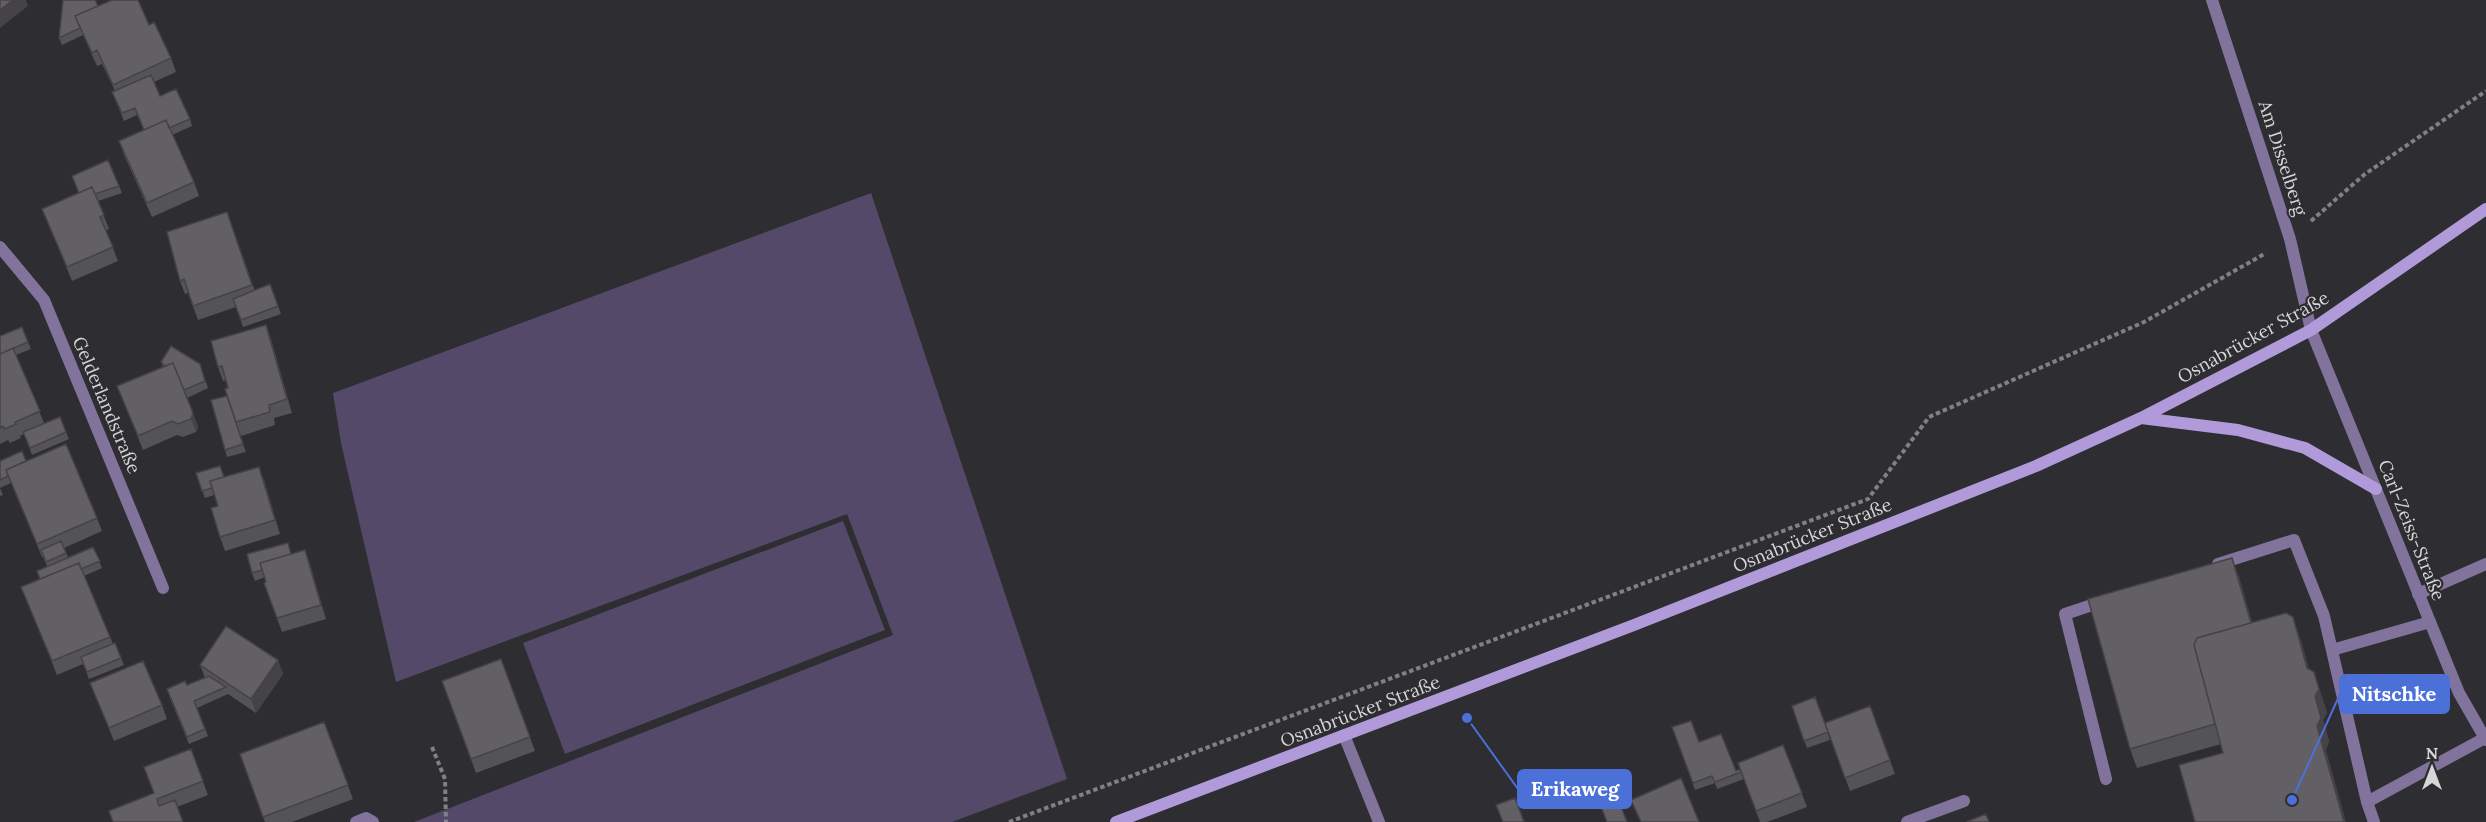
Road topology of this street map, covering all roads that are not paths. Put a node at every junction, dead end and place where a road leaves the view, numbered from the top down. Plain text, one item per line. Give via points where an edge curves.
1 (2212, 0) edge
2 (2486, 209) edge
3 (0, 247) edge
4 (2310, 330) junction
5 (2141, 418) junction
6 (2376, 489) junction
7 (2486, 564) edge
8 (2207, 568) edge
9 (164, 588) dead end
10 (2418, 594) junction
11 (2120, 596) edge
12 (2430, 622) junction
13 (2332, 650) junction
14 (1344, 735) junction
15 (2485, 739) edge
16 (2106, 778) dead end
17 (1964, 801) dead end
18 (2367, 801) junction
19 (356, 822) edge
20 (373, 822) edge
21 (1116, 822) edge
22 (1379, 822) edge
23 (1907, 822) edge
24 (2374, 822) edge

1 - 4 street, Am Disselberg via 2290,240
2 - 4 main road, Osnabrücker Straße
3 - 9 street, Gelderlandstraße via 44,300
4 - 5 main road, Osnabrücker Straße
4 - 6 street, Carl-Zeiss-Straße
5 - 6 main road via 2238,430 2305,448
5 - 14 main road, Osnabrücker Straße via 2013,474
6 - 10 street, Carl-Zeiss-Straße
7 - 10 street
8 - 13 street via 2294,540 2324,616
10 - 12 street, Carl-Zeiss-Straße
11 - 16 street via 2065,614
12 - 13 street
12 - 15 street, Carl-Zeiss-Straße via 2459,693
13 - 18 street
14 - 21 main road, Osnabrücker Straße
14 - 22 street
15 - 18 street
17 - 23 street
18 - 24 street
19 - 20 street via 366,818

